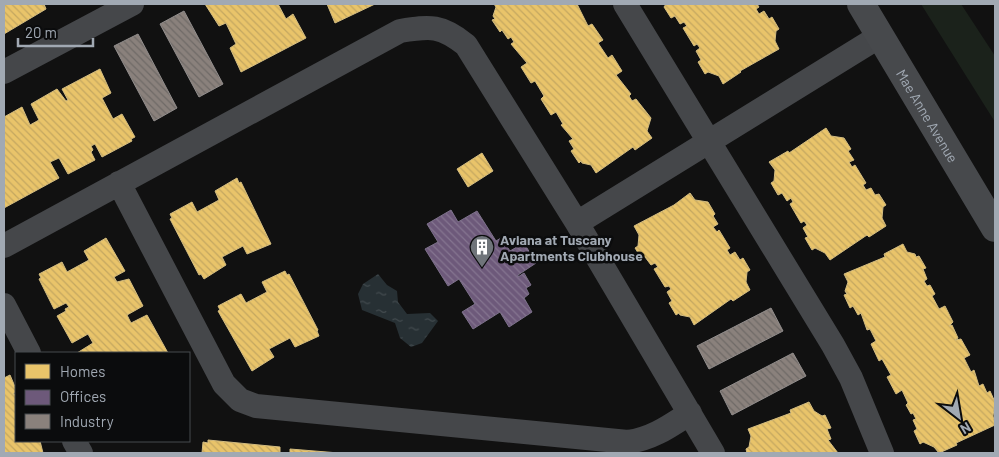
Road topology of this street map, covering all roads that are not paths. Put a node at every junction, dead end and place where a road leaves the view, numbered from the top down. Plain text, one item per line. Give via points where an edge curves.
1 (132, 4) edge
2 (625, 4) edge
3 (861, 4) edge
4 (880, 36) junction
5 (4, 72) edge
6 (708, 142) junction
7 (119, 183) junction
8 (577, 223) junction
9 (995, 228) edge
10 (4, 246) edge
11 (4, 305) edge
12 (28, 352) edge
13 (690, 413) junction
14 (75, 442) edge
15 (81, 453) edge
16 (713, 453) edge
17 (882, 453) edge

1 - 5 lane
2 - 6 lane
3 - 4 main road, Mae Anne Avenue
4 - 6 lane
4 - 9 main road, Mae Anne Avenue
6 - 8 lane
6 - 17 lane via 847,370
7 - 8 lane via 400,30 426,27 449,31 466,45
7 - 10 lane
7 - 13 lane via 224,384 240,400 256,406 628,442 660,432
8 - 13 lane
11 - 12 lane
13 - 16 lane
14 - 15 lane

